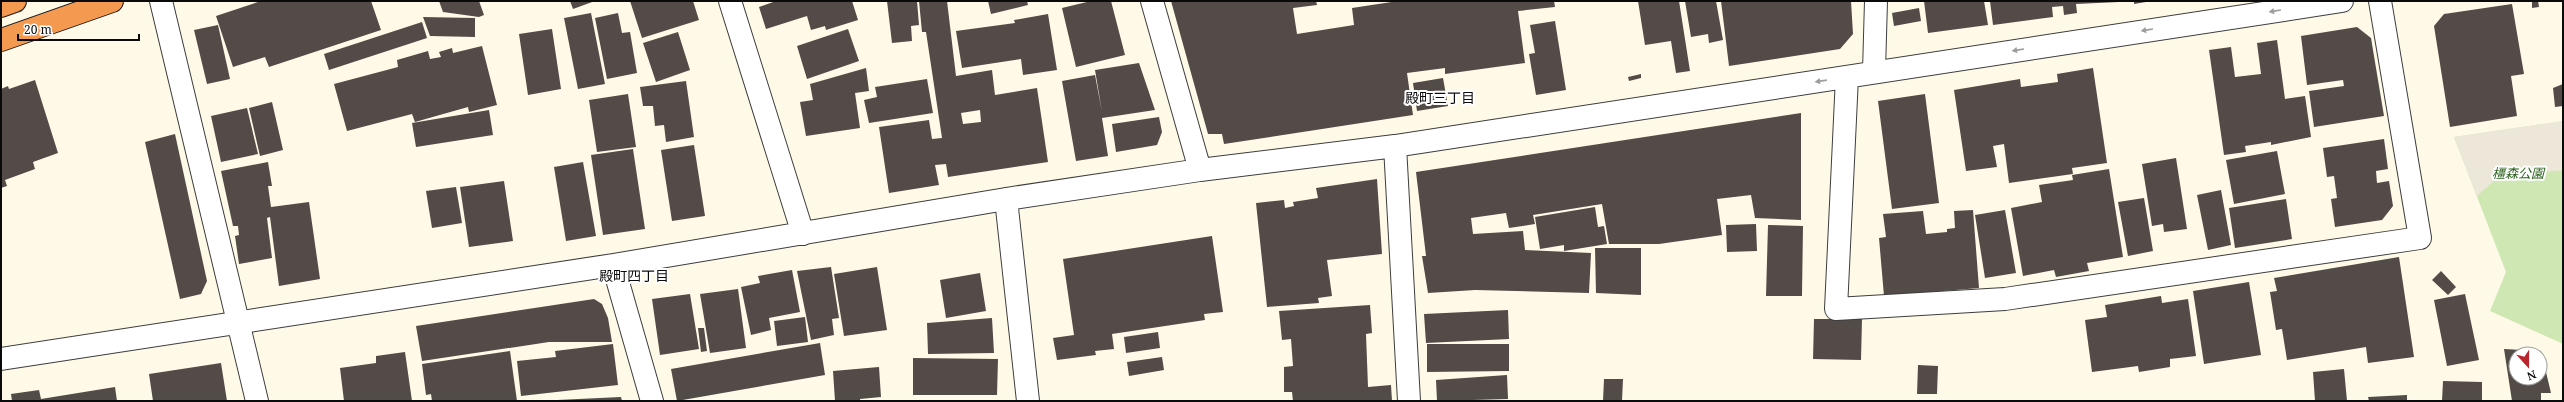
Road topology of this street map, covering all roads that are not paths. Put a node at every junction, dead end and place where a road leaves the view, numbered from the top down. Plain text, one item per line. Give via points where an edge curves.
1 (15, 1) edge
2 (112, 1) edge
3 (160, 1) edge
4 (730, 1) edge
5 (1152, 1) edge
6 (1876, 1) edge
7 (2342, 1) edge
8 (2380, 1) edge
9 (1, 6) edge
10 (1, 40) edge
11 (1874, 71) junction
12 (1846, 77) junction
13 (1395, 146) junction
14 (1200, 170) junction
15 (1006, 199) junction
16 (803, 234) junction
17 (613, 265) junction
18 (239, 323) junction
19 (1, 359) edge
20 (257, 401) edge
21 (652, 401) edge
22 (1028, 401) edge
23 (1409, 401) edge

1 - 9 highway
2 - 10 highway
3 - 18 street
4 - 16 street
5 - 14 street
6 - 11 street
7 -> 11 street
8 - 12 street via 2420,238 2013,297 1836,309
11 - 12 street
12 -> 13 street
13 - 14 street
13 - 23 street
14 - 15 street
15 - 16 street
15 - 22 street
16 - 17 street
17 - 18 street
17 - 21 street
18 - 19 street
18 - 20 street

